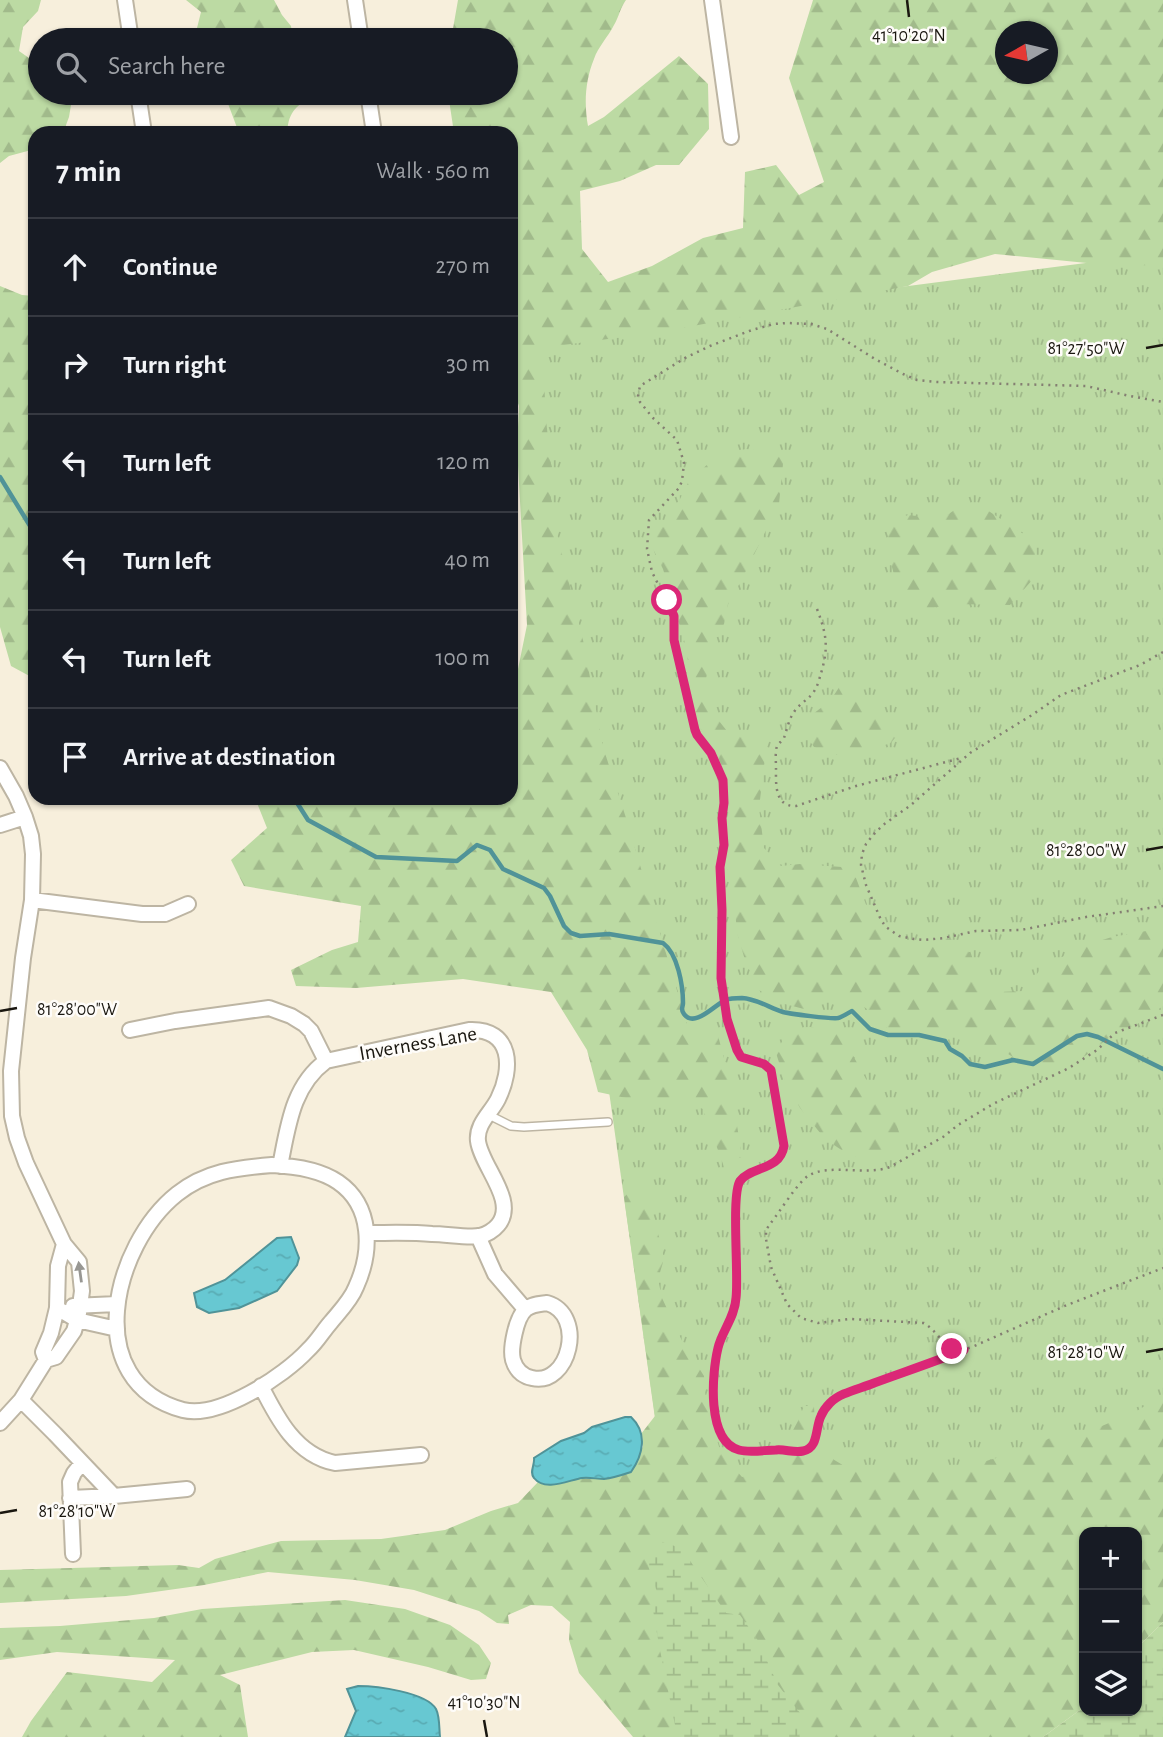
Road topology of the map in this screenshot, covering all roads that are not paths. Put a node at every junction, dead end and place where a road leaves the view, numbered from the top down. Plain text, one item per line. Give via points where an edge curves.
1 (125, 0) edge
2 (355, 0) edge
3 (712, 0) edge
4 (129, 28) edge
5 (359, 28) edge
6 (140, 105) edge
7 (370, 105) edge
8 (143, 126) edge
9 (373, 126) edge
10 (731, 137) dead end
11 (0, 768) edge
12 (25, 817) junction
13 (0, 825) edge
14 (32, 900) junction
15 (188, 904) dead end
16 (130, 1030) dead end
17 (326, 1061) junction
18 (489, 1115) junction
19 (608, 1122) dead end
20 (280, 1166) junction
21 (368, 1233) junction
22 (478, 1236) junction
23 (64, 1244) junction
24 (117, 1304) junction
25 (57, 1308) junction
26 (525, 1309) junction
27 (79, 1313) junction
28 (117, 1329) junction
29 (46, 1360) junction
30 (261, 1386) junction
31 (20, 1400) junction
32 (0, 1423) edge
33 (421, 1454) dead end
34 (82, 1463) junction
35 (187, 1489) dead end
36 (114, 1496) junction
37 (70, 1499) junction
38 (73, 1554) dead end

1 - 4 street
2 - 5 street
3 - 10 street
6 - 8 street
7 - 9 street
11 - 12 street
12 - 13 street
12 - 14 street via 33,854
14 - 15 street via 142,914 165,914
14 - 23 street via 11,1071 11,1107 26,1163
16 - 17 street via 269,1009 304,1024
17 - 18 street, Inverness Lane via 482,1029 500,1039 507,1060 503,1087
17 - 20 street via 315,1069 297,1097
18 - 19 lane via 524,1127
18 - 22 street, Inverness Lane via 480,1125 478,1139 504,1208 498,1225
20 - 21 street via 314,1172 339,1183 360,1208
20 - 24 street via 220,1171 178,1193 136,1243
21 - 22 street
21 - 30 street via 363,1265 348,1303 309,1350
22 - 26 street via 495,1274
23 - 25 street via 58,1266
27 -> 23 street via 79,1262
24 - 27 street
24 - 28 street
25 - 27 street
25 - 29 street via 43,1352
26 - 26 street via 511,1353 515,1367 536,1379 553,1375 563,1362 571,1335 569,1325 554,1305
27 - 28 street
27 - 29 street via 74,1331 56,1357
28 - 30 street via 131,1374 172,1407 203,1411 233,1402
29 - 31 street
30 - 33 street via 288,1433 323,1461
31 - 32 street
31 - 34 street
34 - 36 street
34 - 37 street via 70,1482
35 - 36 street
36 - 37 street
37 - 38 street

